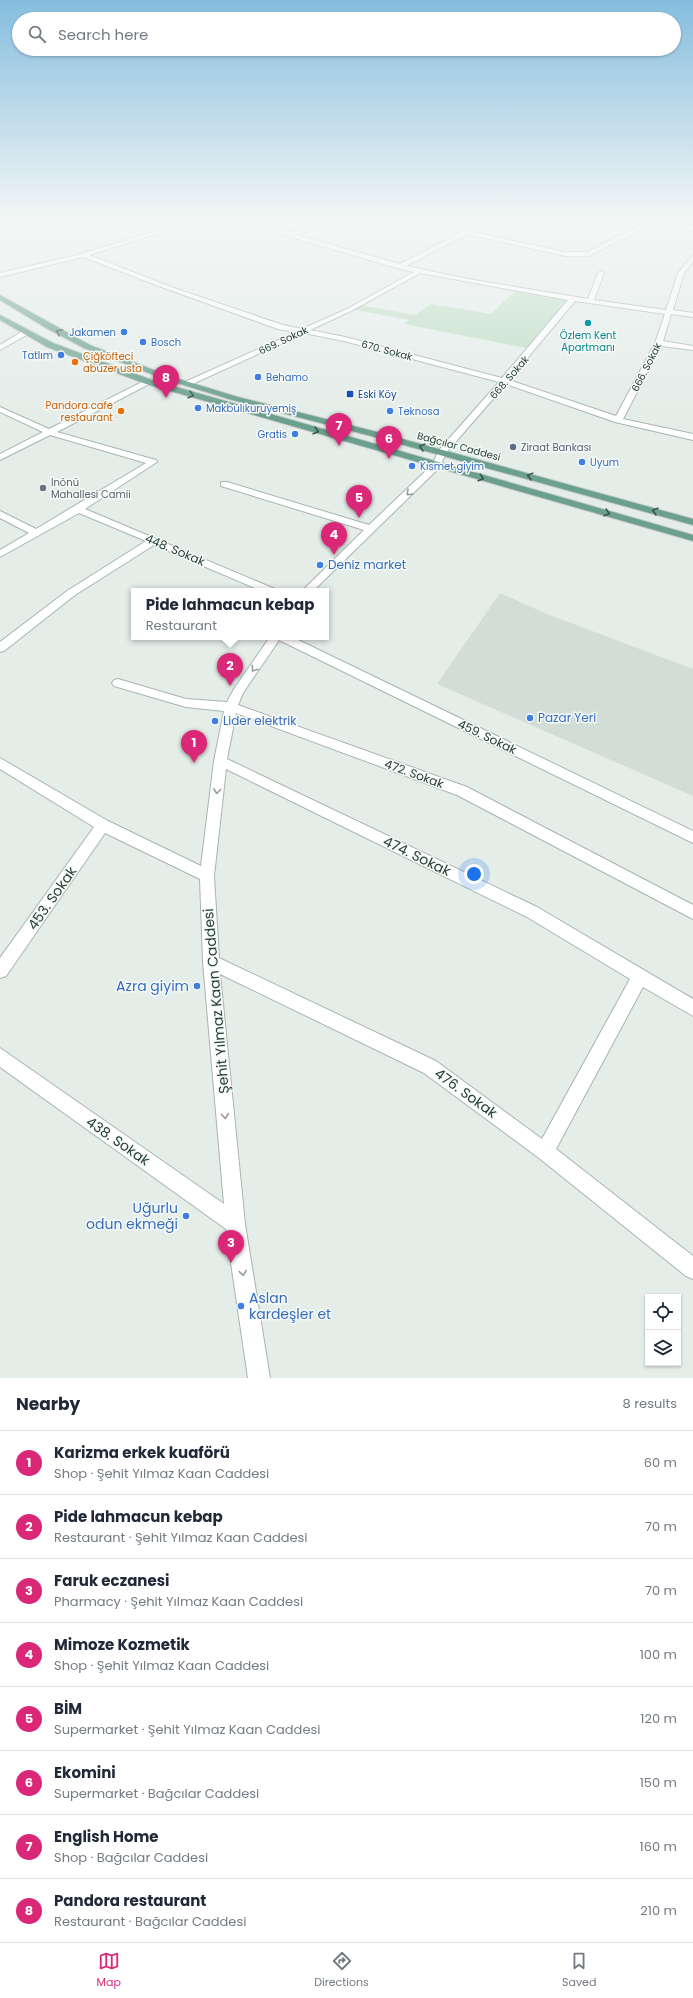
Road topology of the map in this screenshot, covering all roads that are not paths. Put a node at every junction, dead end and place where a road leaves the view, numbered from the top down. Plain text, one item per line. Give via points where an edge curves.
1 (159, 284) edge
2 (396, 284) edge
3 (480, 284) edge
4 (597, 284) edge
5 (677, 284) edge
6 (0, 297) edge
7 (573, 299) junction
8 (590, 302) junction
9 (668, 312) junction
10 (693, 315) edge
11 (0, 317) edge
12 (303, 331) junction
13 (26, 333) junction
14 (659, 343) junction
15 (0, 348) edge
16 (693, 348) edge
17 (505, 381) junction
18 (149, 382) junction
19 (188, 384) junction
20 (0, 408) edge
21 (618, 420) junction
22 (49, 432) junction
23 (693, 437) edge
24 (442, 452) junction
25 (0, 457) edge
26 (436, 466) junction
27 (224, 484) dead end
28 (78, 510) junction
29 (0, 514) edge
30 (693, 522) edge
31 (371, 529) junction
32 (38, 533) junction
33 (693, 538) edge
34 (153, 541) junction
35 (0, 554) edge
36 (264, 588) edge
37 (310, 588) edge
38 (274, 640) edge
39 (288, 640) edge
40 (0, 648) edge
41 (118, 683) dead end
42 (231, 707) junction
43 (220, 761) junction
44 (0, 763) edge
45 (103, 825) junction
46 (693, 837) edge
47 (207, 876) junction
48 (693, 912) edge
49 (211, 962) junction
50 (0, 971) edge
51 (640, 977) junction
52 (693, 1008) edge
53 (0, 1057) edge
54 (546, 1152) junction
55 (235, 1224) junction
56 (693, 1269) edge
57 (259, 1378) edge

1 - 12 street, 670. Sokak via 281,327
2 - 12 street, 669. Sokak
3 - 7 street
4 - 8 street
5 - 9 street, 666. Sokak
19 -> 6 main road, Bağcılar Caddesi via 99,352 53,329
7 - 8 street
7 - 17 street, 668. Sokak
8 - 9 street
9 - 10 street
9 - 14 street, 666. Sokak
11 - 13 main road
12 - 17 street, 670. Sokak via 346,338
12 - 19 street, 669. Sokak
13 - 15 street
13 - 18 main road via 50,345
14 - 16 street
14 - 21 street, 666. Sokak
17 - 21 street, 670. Sokak
17 - 24 street, 668. Sokak
18 - 22 street
18 -> 26 main road
24 -> 19 main road, Bağcılar Caddesi
20 - 22 street
21 - 23 street, 670. Sokak
22 - 25 street
22 - 28 street via 153,462
24 - 26 street
30 -> 24 main road, Bağcılar Caddesi
26 -> 31 street
26 -> 33 main road
27 - 31 street
28 - 32 street
28 - 34 street, 448. Sokak via 98,516
29 - 32 street
31 - 37 street
32 - 35 street
34 - 36 street, 448. Sokak
34 - 40 street via 72,593
38 -> 42 street, Şehit Yılmaz Kaan Caddesi via 238,692
39 - 46 street, 459. Sokak
41 - 42 street, 472. Sokak via 186,703
42 - 43 street, Şehit Yılmaz Kaan Caddesi
42 - 48 street, 472. Sokak via 462,791
43 -> 47 street, Şehit Yılmaz Kaan Caddesi
43 - 51 street, 474. Sokak via 532,912
44 - 45 street
45 - 47 street
45 - 50 street, 453. Sokak
47 - 49 street, Şehit Yılmaz Kaan Caddesi
49 - 54 street, 476. Sokak via 430,1067
49 -> 55 street, Şehit Yılmaz Kaan Caddesi
51 - 52 street, 474. Sokak
51 - 54 street
53 - 55 street, 438. Sokak
54 - 56 street, 476. Sokak
55 -> 57 street, Şehit Yılmaz Kaan Caddesi

